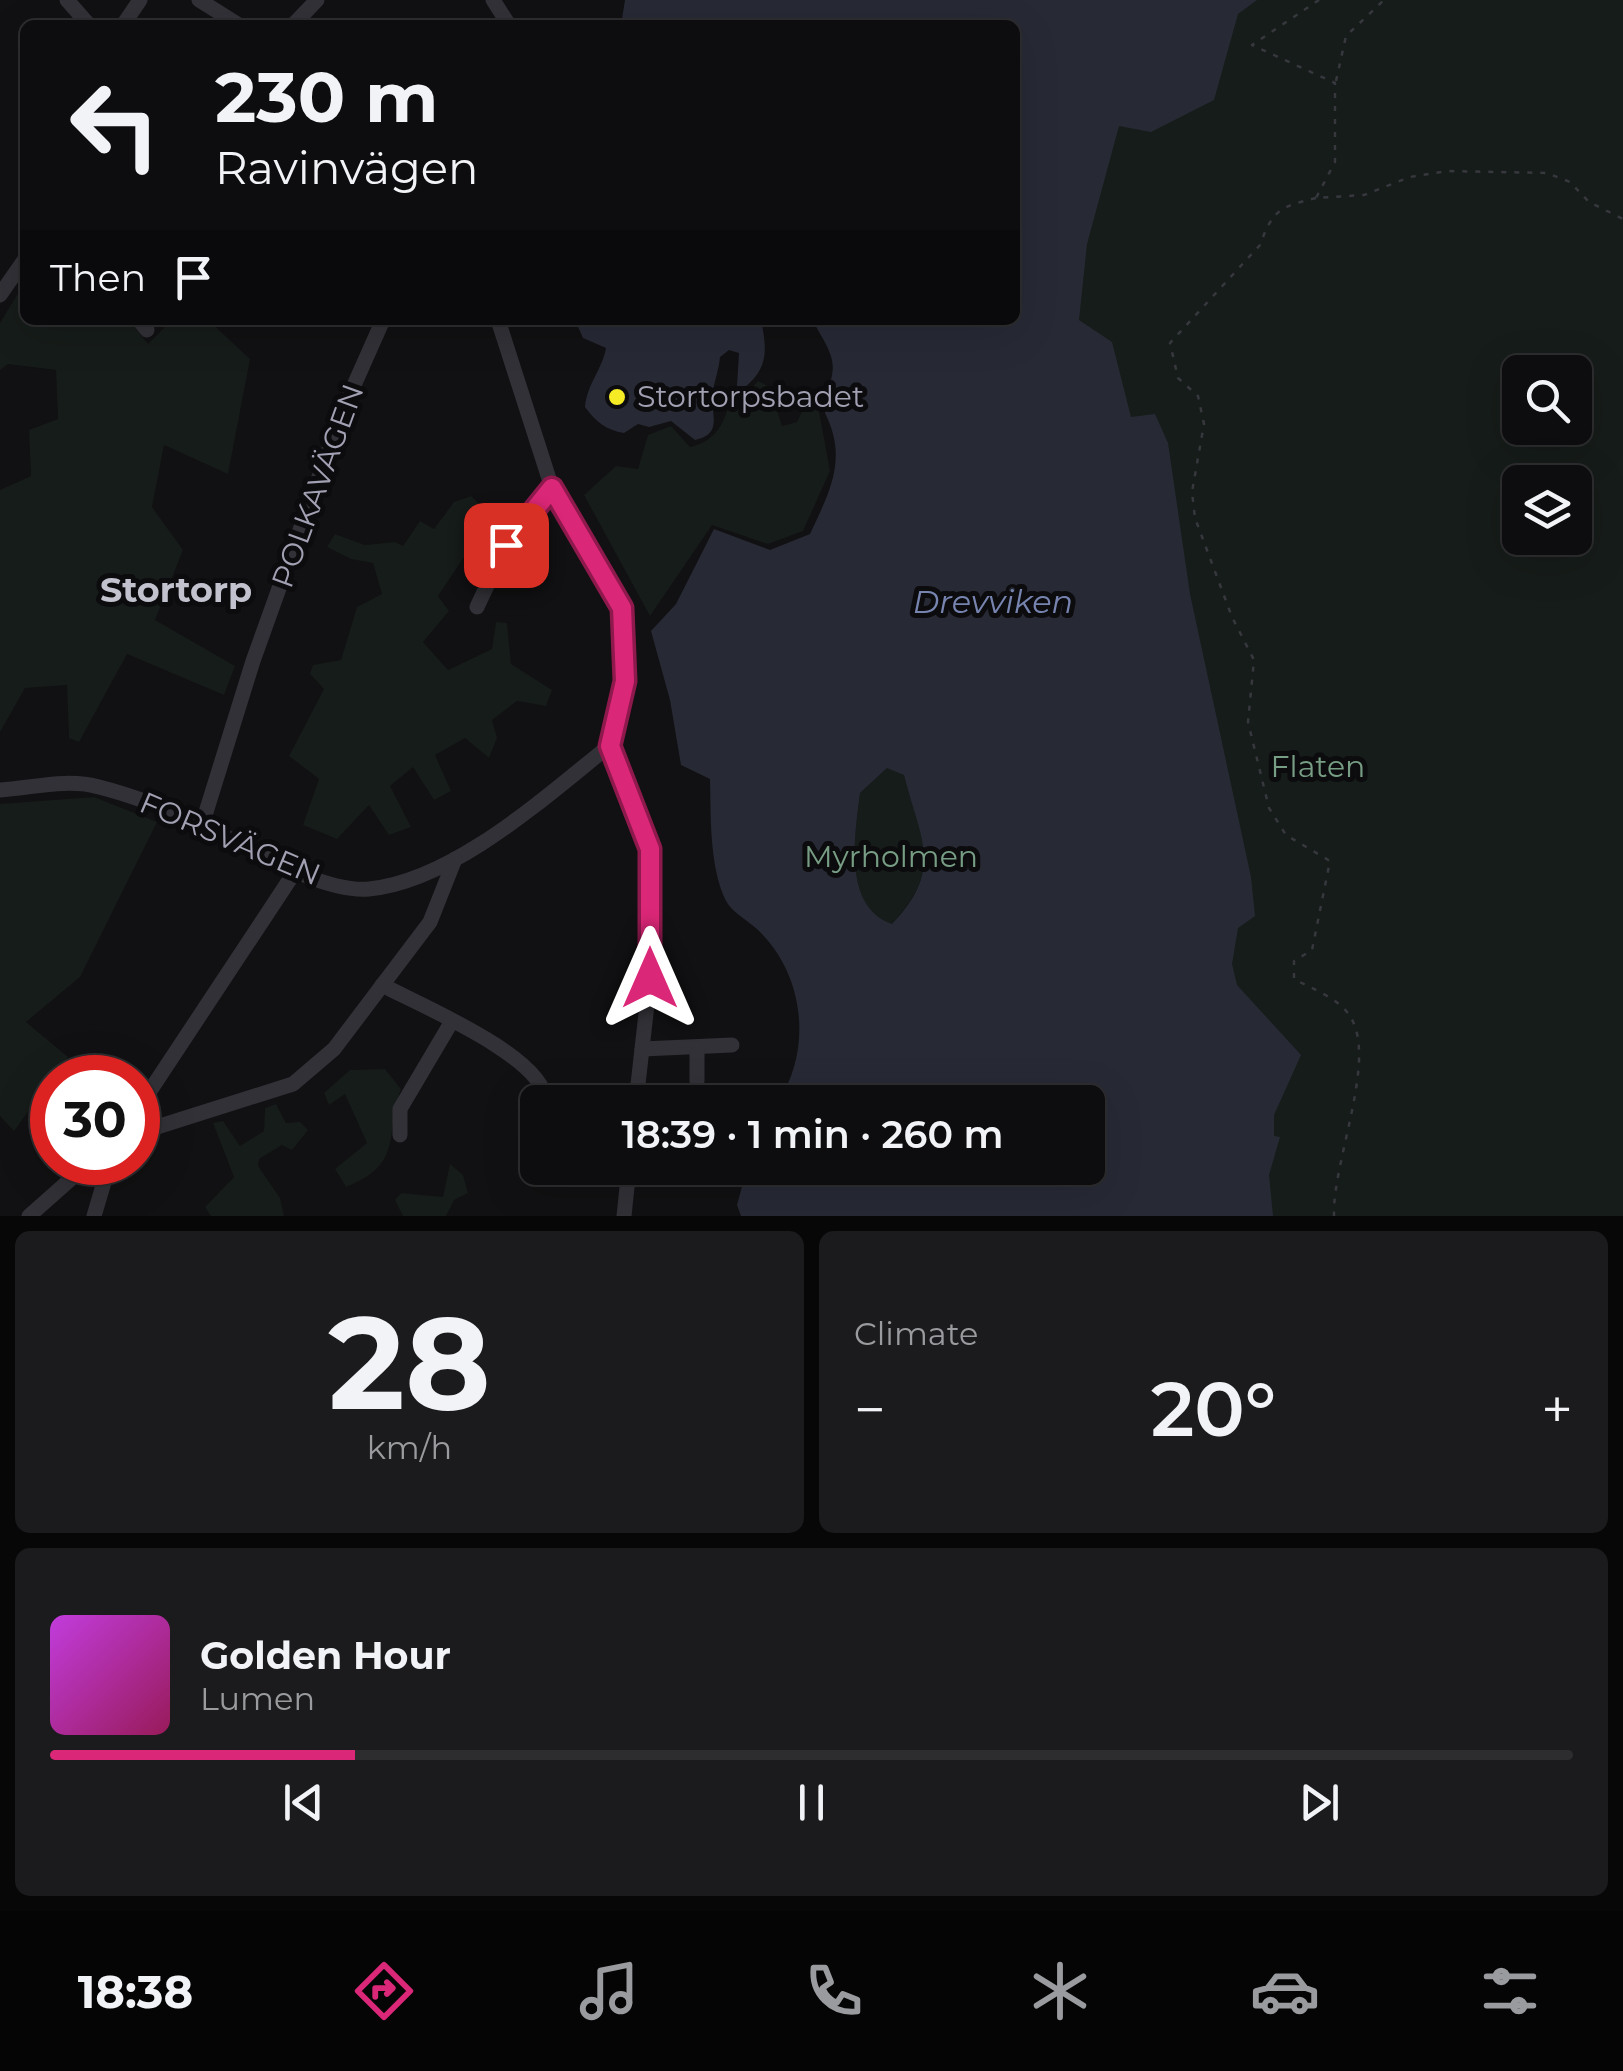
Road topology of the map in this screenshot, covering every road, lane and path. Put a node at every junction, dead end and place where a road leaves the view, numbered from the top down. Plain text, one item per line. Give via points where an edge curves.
1 (67, 0) edge
2 (199, 0) edge
3 (317, 0) edge
4 (1319, 0) edge
5 (1384, 0) edge
6 (85, 20) edge
7 (232, 20) edge
8 (298, 20) edge
9 (1335, 83) junction
10 (1316, 198) junction
11 (1623, 218) edge
12 (20, 266) edge
13 (0, 295) edge
14 (381, 325) edge
15 (500, 325) edge
16 (552, 488) junction
17 (477, 607) dead end
18 (610, 746) junction
19 (0, 790) edge
20 (202, 824) junction
21 (455, 858) junction
22 (296, 870) junction
23 (382, 985) junction
24 (452, 1021) junction
25 (732, 1045) dead end
26 (642, 1049) junction
27 (697, 1050) junction
28 (160, 1075) edge
29 (697, 1082) dead end
30 (542, 1085) edge
31 (638, 1085) edge
32 (160, 1127) edge
33 (400, 1135) dead end
34 (64, 1185) edge
35 (103, 1185) edge
36 (627, 1185) edge
37 (29, 1216) edge
38 (94, 1216) edge
39 (624, 1216) edge
40 (1334, 1216) edge

1 - 6 street
2 - 7 street
3 - 8 street
4 - 9 path via 1252,46
5 - 9 path via 1346,36
9 - 10 path via 1335,162
10 - 11 path via 1364,195 1447,171 1548,173
10 - 40 path via 1282,206 1260,245 1170,343 1178,378 1198,396 1204,424 1192,492 1195,518 1254,660 1248,722 1268,808 1286,835 1330,861 1312,950 1294,961 1294,979 1352,1018 1360,1057
12 - 13 street
14 - 20 street, POLKAVÄGEN via 343,410
15 - 16 street
16 - 17 street via 506,545
16 - 18 street via 622,608 625,681
18 - 21 street, FORSVÄGEN
18 - 26 street via 650,849 650,978
19 - 20 street, FORSVÄGEN via 94,785
20 - 22 street, FORSVÄGEN
21 - 22 street, FORSVÄGEN via 371,889
21 - 23 street via 430,922
22 - 28 street
23 - 24 street
23 - 32 street via 334,1049 293,1084
24 - 30 street via 534,1072
24 - 33 street via 400,1108
25 - 27 street
26 - 27 street
26 - 31 street
27 - 29 street
34 - 37 street
35 - 38 street
36 - 39 street

